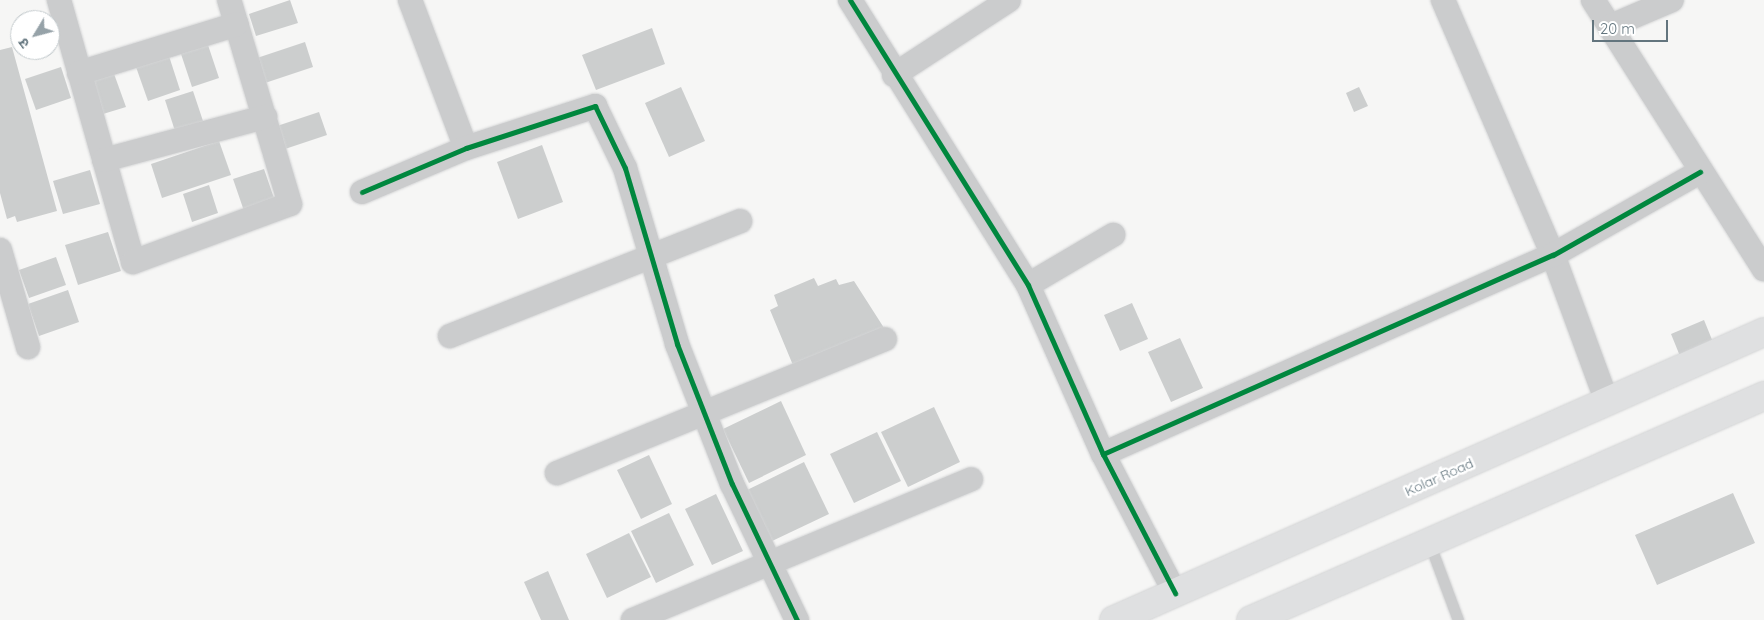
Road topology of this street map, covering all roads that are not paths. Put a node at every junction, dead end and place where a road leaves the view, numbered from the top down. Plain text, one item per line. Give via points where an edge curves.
1 (59, 0) edge
2 (229, 0) edge
3 (410, 0) edge
4 (850, 0) edge
5 (1009, 0) edge
6 (1443, 0) edge
7 (1593, 0) edge
8 (1672, 0) edge
9 (237, 24) junction
10 (1611, 26) junction
11 (79, 73) junction
12 (894, 75) junction
13 (265, 117) junction
14 (466, 148) junction
15 (104, 160) junction
16 (1700, 172) junction
17 (362, 192) dead end
18 (740, 221) dead end
19 (1113, 235) dead end
20 (0, 250) edge
21 (1553, 255) junction
22 (652, 258) junction
23 (1764, 269) edge
24 (1028, 285) junction
25 (1764, 332) edge
26 (450, 336) dead end
27 (885, 338) dead end
28 (28, 347) dead end
29 (1764, 396) edge
30 (1608, 402) junction
31 (704, 413) junction
32 (1103, 454) junction
33 (557, 473) dead end
34 (971, 479) dead end
35 (1429, 542) junction
36 (770, 562) junction
37 (1175, 593) junction
38 (633, 620) edge
39 (797, 620) edge
40 (1114, 620) edge
41 (1251, 620) edge
42 (1458, 620) edge

1 - 11 street
2 - 9 street
3 - 14 street
4 - 12 street
5 - 12 street
6 - 21 street
7 - 10 street
8 - 10 street
9 - 11 street
9 - 13 street
10 - 16 street
11 - 15 street
12 - 24 street
13 - 15 street
13 - 15 street via 290,204 133,262
14 - 17 street
14 - 22 street via 595,106 625,168
16 - 21 street
16 - 23 street
18 - 22 street
19 - 24 street
20 - 28 street
21 - 30 street
21 - 32 street
22 - 26 street
22 - 31 street
24 - 32 street
25 - 30 main road, Kolar Road
27 - 31 street
29 - 35 main road
30 - 37 main road, Kolar Road
31 - 33 street
31 - 36 street via 732,484
32 - 37 street
34 - 36 street
35 - 41 main road
35 - 42 lane
36 - 38 street
36 - 39 street
37 - 40 main road, Kolar Road

